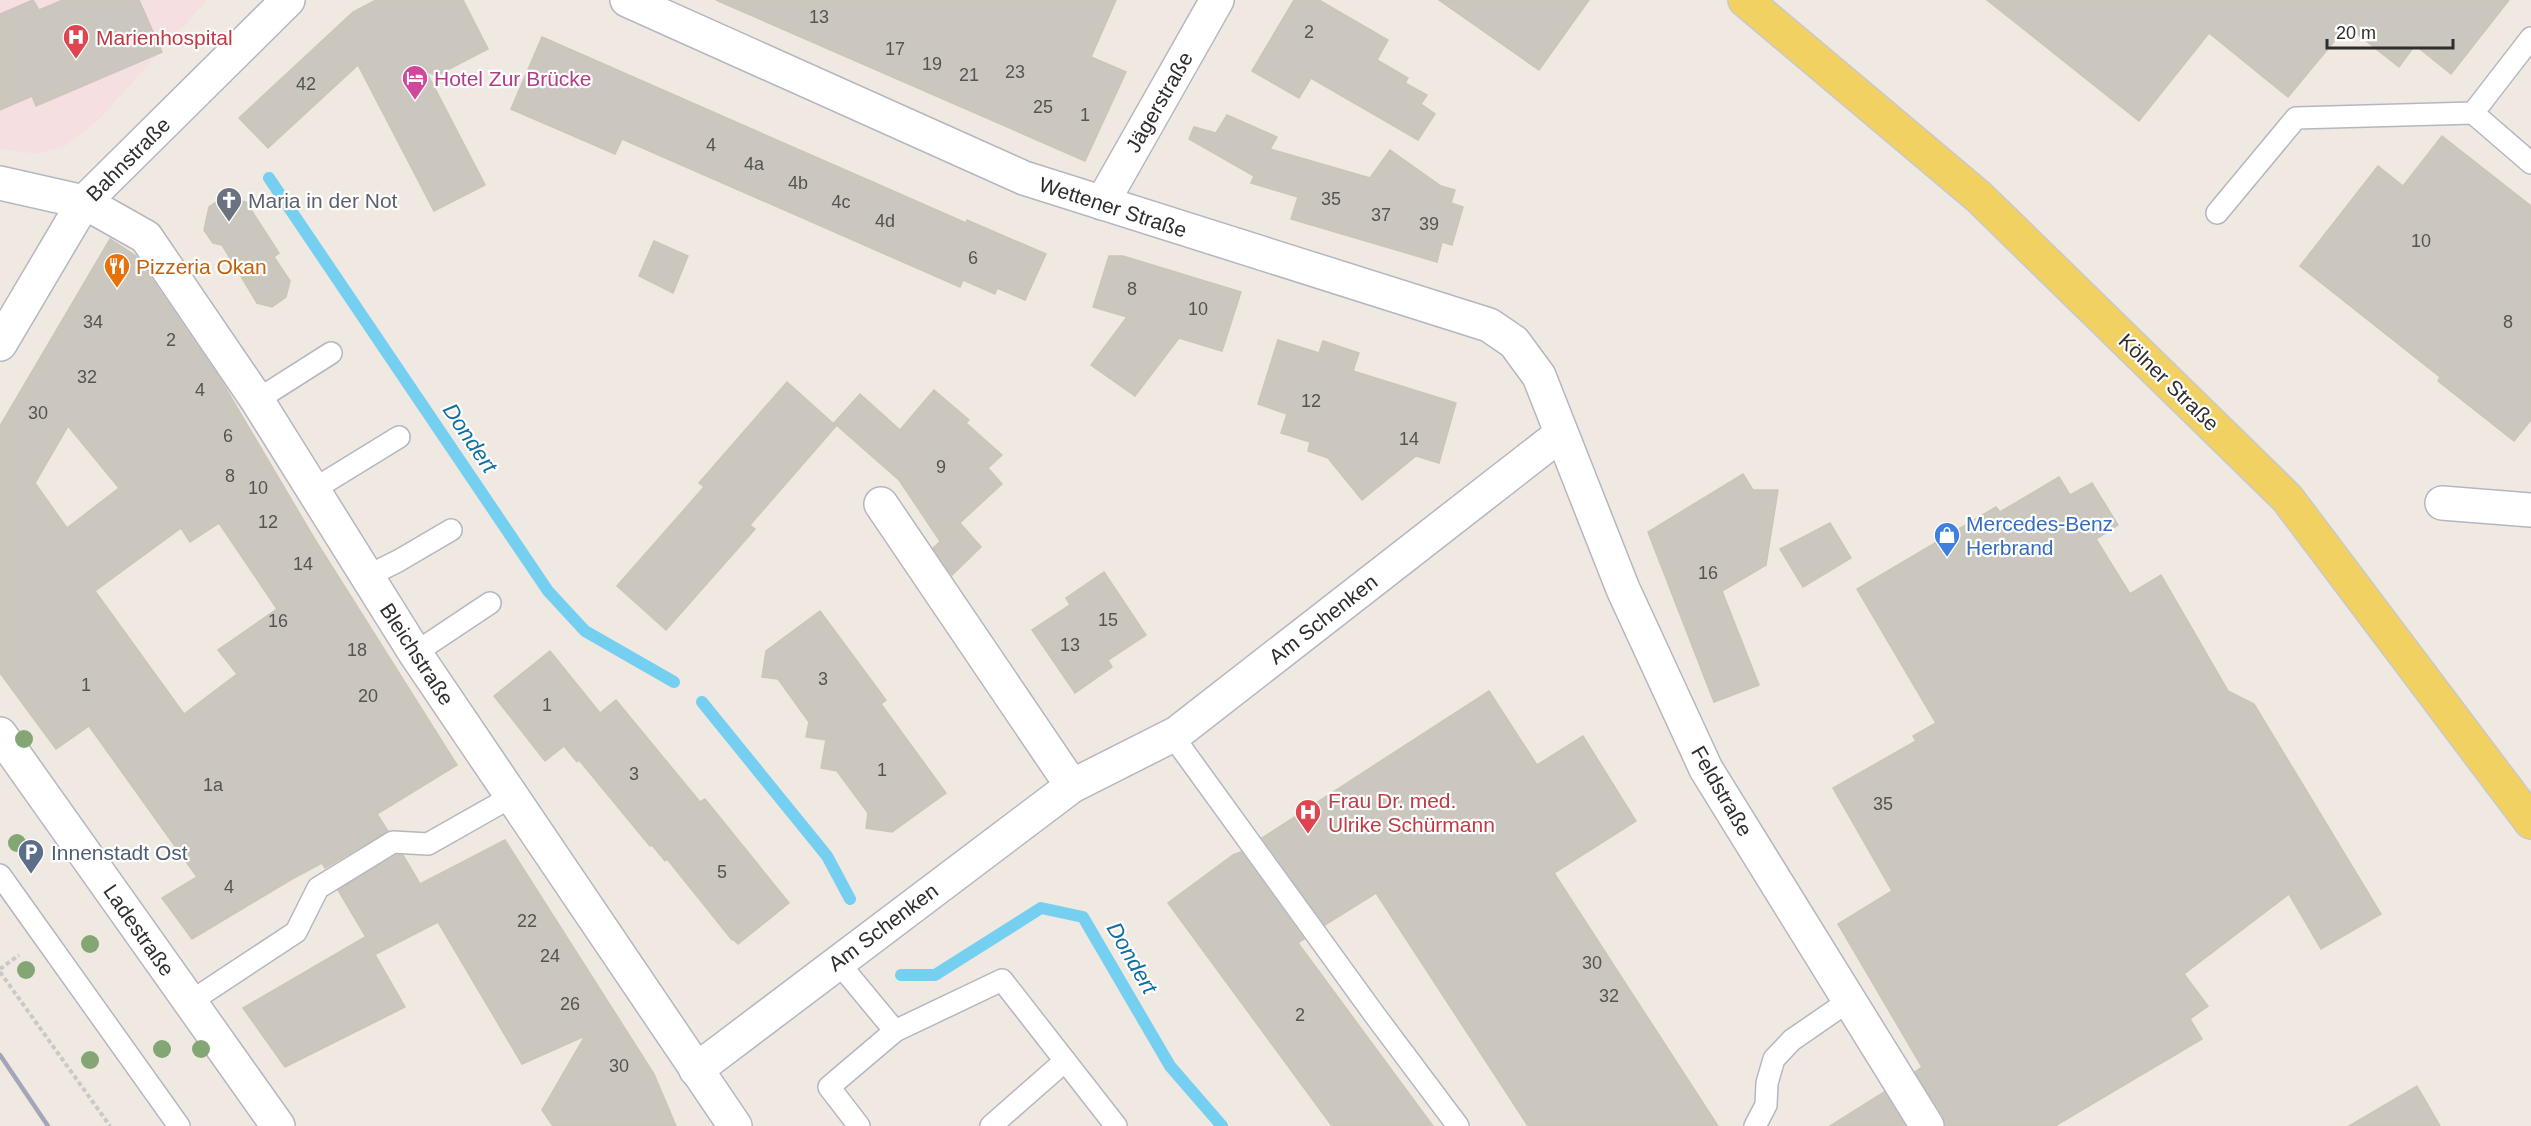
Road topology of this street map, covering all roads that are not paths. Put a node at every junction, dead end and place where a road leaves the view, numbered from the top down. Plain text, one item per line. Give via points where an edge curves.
1 (288, 0) edge
2 (627, 0) edge
3 (1217, 0) edge
4 (1745, 0) edge
5 (2531, 38) edge
6 (2473, 113) junction
7 (2531, 163) edge
8 (0, 183) edge
9 (84, 202) junction
10 (1101, 203) junction
11 (2217, 213) dead end
12 (0, 344) edge
13 (331, 353) dead end
14 (257, 400) junction
15 (1561, 434) junction
16 (399, 437) dead end
17 (311, 490) junction
18 (2442, 503) dead end
19 (880, 504) dead end
20 (2531, 510) edge
21 (451, 530) dead end
22 (368, 576) junction
23 (490, 603) dead end
24 (415, 654) junction
25 (0, 734) edge
26 (1172, 735) junction
27 (1072, 786) junction
28 (512, 797) junction
29 (2531, 822) edge
30 (0, 875) edge
31 (837, 961) junction
32 (1850, 1000) junction
33 (190, 1002) junction
34 (894, 1031) junction
35 (1065, 1061) junction
36 (696, 1070) junction
37 (180, 1126) edge
38 (278, 1126) edge
39 (735, 1126) edge
40 (860, 1126) edge
41 (991, 1126) edge
42 (1116, 1126) edge
43 (1458, 1126) edge
44 (1755, 1126) edge
45 (1927, 1126) edge

1 - 9 street, Bahnstraße
2 - 10 street, Wettener Straße via 1024,178
3 - 10 street, Jägerstraße
4 - 29 main road, Kölner Straße via 1979,197 2287,498
5 - 6 lane
6 - 7 lane
6 - 11 lane via 2296,118
8 - 9 street, Bleichstraße
9 - 12 street, Bahnstraße
9 - 14 street, Bleichstraße via 146,237
10 - 15 street, Wettener Straße via 1489,325 1514,342 1539,376
13 - 14 lane
14 - 17 street, Bleichstraße
15 - 26 street, Am Schenken
15 - 32 street, Feldstraße via 1623,589 1706,769
16 - 17 lane
17 - 22 street, Bleichstraße
18 - 20 street
19 - 27 street
21 - 22 lane
22 - 24 street, Bleichstraße
23 - 24 lane
24 - 28 street, Bleichstraße
25 - 33 street, Ladestraße
26 - 27 street, Am Schenken
26 - 43 lane
27 - 31 street, Am Schenken
28 - 33 lane via 428,844 393,842 318,888 296,932
28 - 36 street, Bleichstraße
30 - 37 lane
31 - 34 lane
31 - 36 street, Am Schenken
32 - 44 lane via 1792,1040 1774,1059 1766,1105
32 - 45 street, Feldstraße
33 - 38 street, Ladestraße
34 - 35 lane via 1002,980
34 - 40 lane via 829,1087
35 - 41 lane
35 - 42 lane
36 - 39 street, Bleichstraße

